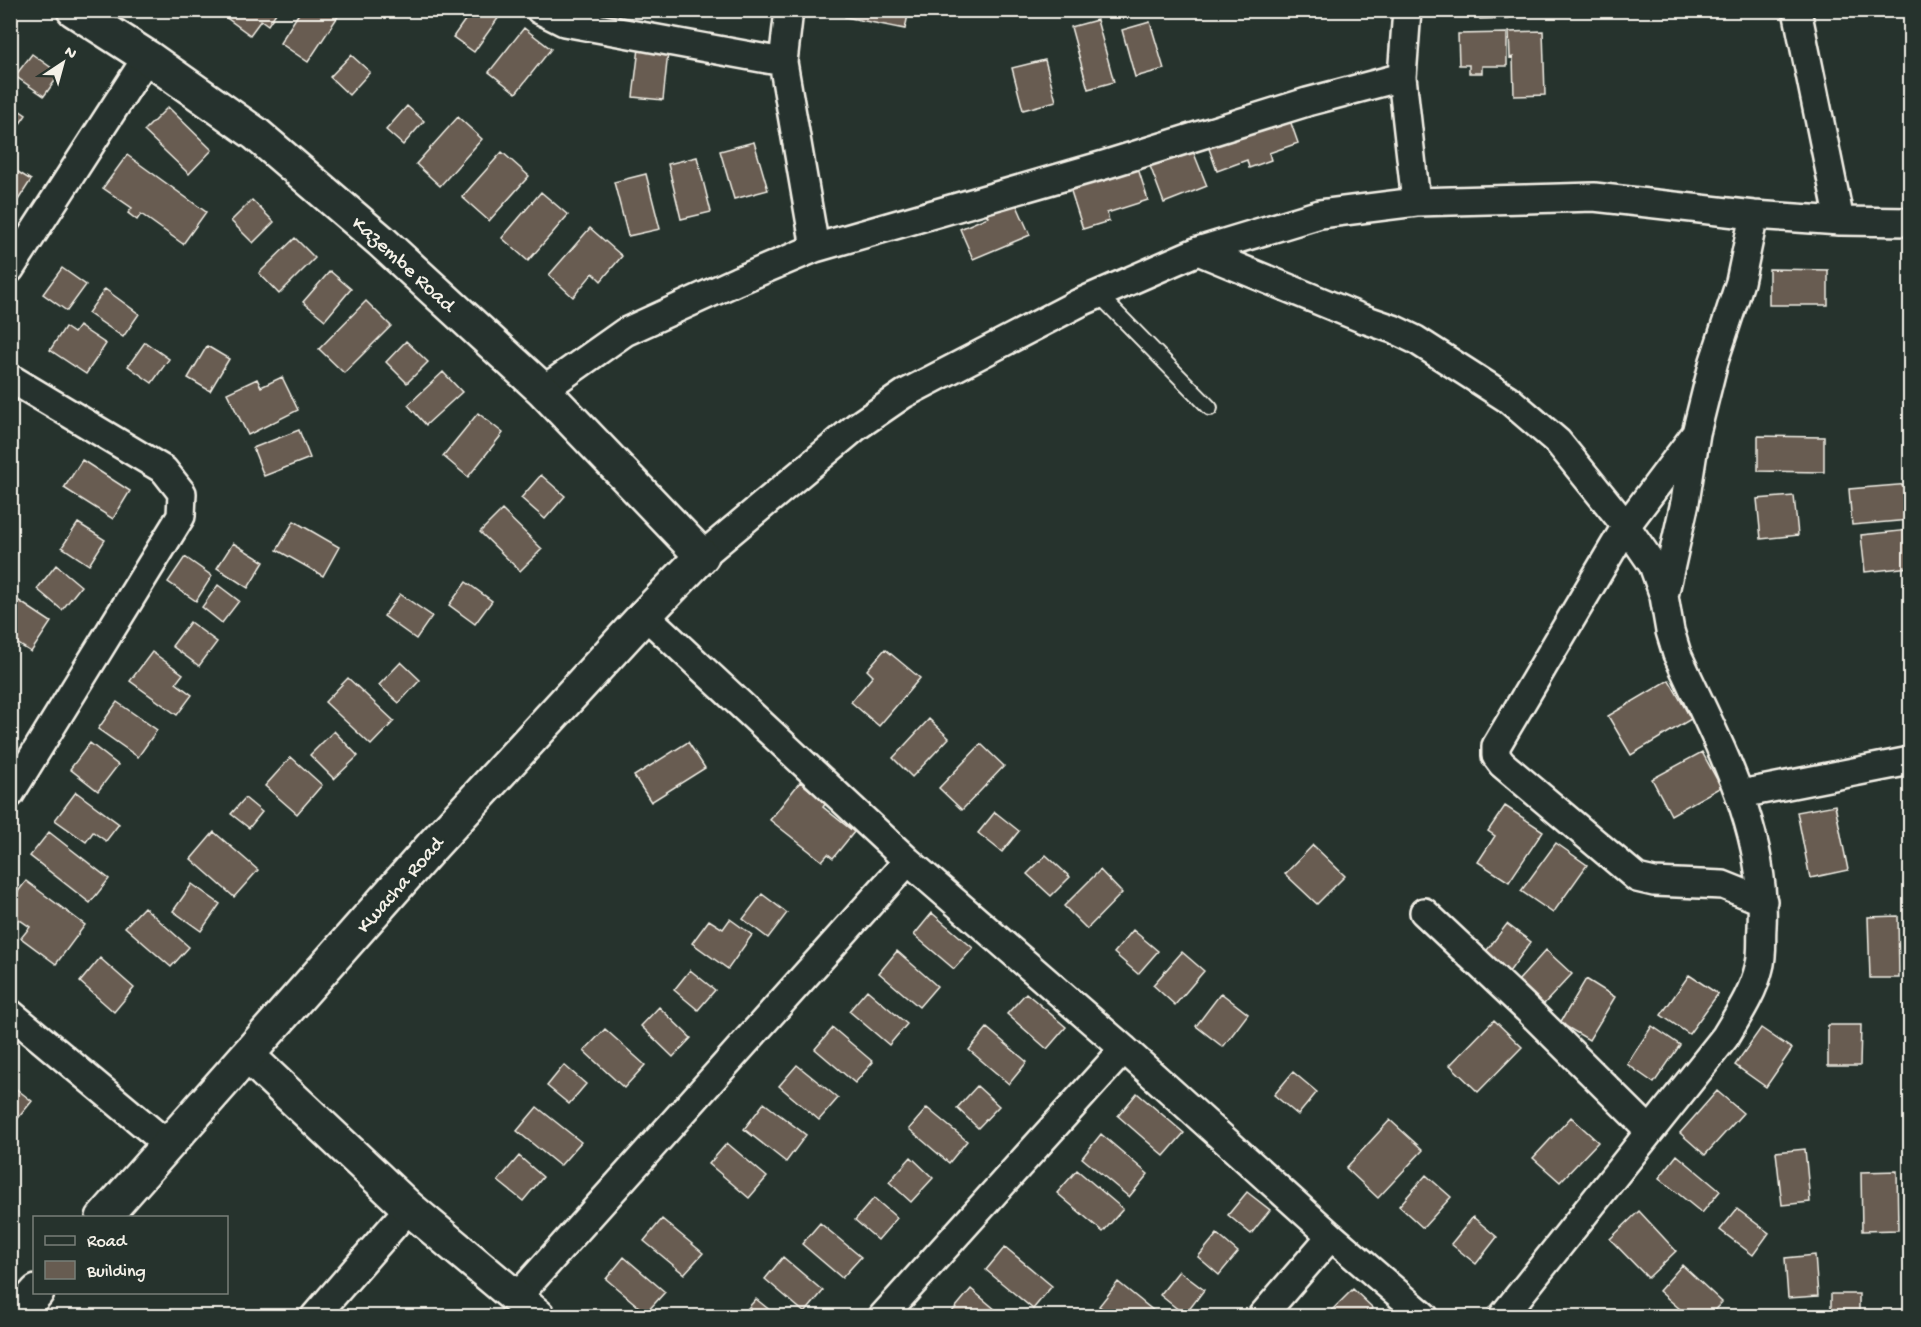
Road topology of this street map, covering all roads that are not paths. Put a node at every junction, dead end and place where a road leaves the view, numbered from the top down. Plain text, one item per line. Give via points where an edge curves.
1 (74, 10) edge
2 (540, 10) edge
3 (789, 10) edge
4 (1407, 10) edge
5 (1797, 10) edge
6 (147, 57) junction
7 (783, 62) junction
8 (1402, 77) junction
9 (1416, 202) junction
10 (1754, 215) junction
11 (1840, 221) junction
12 (1911, 222) edge
13 (815, 248) junction
14 (1198, 251) junction
15 (10, 268) edge
16 (1098, 294) junction
17 (10, 378) edge
18 (543, 390) junction
19 (1210, 408) dead end
20 (1696, 433) junction
21 (1626, 526) junction
22 (702, 556) junction
23 (1664, 596) junction
24 (645, 615) junction
25 (1911, 761) edge
26 (10, 794) edge
27 (1741, 794) junction
28 (908, 861) junction
29 (1763, 901) junction
30 (1424, 912) dead end
31 (10, 1013) edge
32 (1124, 1049) junction
33 (248, 1056) junction
34 (1650, 1131) junction
35 (168, 1144) junction
36 (409, 1208) junction
37 (105, 1216) edge
38 (1331, 1236) junction
39 (36, 1294) edge
40 (527, 1307) edge
41 (16, 1317) edge
42 (315, 1317) edge
43 (884, 1317) edge
44 (1262, 1317) edge
45 (1424, 1317) edge
46 (1503, 1317) edge

1 - 6 main road, Kazembe Road
2 - 7 street via 564,22
3 - 7 street
4 - 8 street
5 - 11 street
6 - 15 street
6 - 18 main road, Kazembe Road via 256,134
7 - 13 street
8 - 9 street
8 - 13 street
9 - 10 street via 1594,197
9 - 14 street via 1320,214
10 - 11 street
10 - 20 street via 1740,282
11 - 12 street
13 - 18 street via 625,332
14 - 16 street
14 - 21 street via 1393,328 1508,399 1558,442
16 - 19 lane
16 - 22 street via 896,400 856,427
17 - 26 street via 164,470 182,493 181,516
18 - 22 main road, Kazembe Road
20 - 21 street
20 - 23 street
21 - 23 street via 1653,566
21 - 29 street via 1496,746 1496,756 1637,878 1723,885
22 - 24 main road, Kwacha Road
23 - 27 street via 1677,654
24 - 28 street
24 - 33 main road, Kwacha Road via 433,845
25 - 27 street
27 - 29 street via 1757,852
28 - 32 street
28 - 40 street
29 - 34 street via 1760,965 1752,989 1725,1037
30 - 34 street
31 - 35 street
32 - 38 street
32 - 43 street
33 - 35 main road, Kwacha Road
33 - 36 main road
34 - 46 street
35 - 37 main road, Kwacha Road
36 - 40 main road
36 - 42 street
38 - 44 street
38 - 45 street
39 - 41 main road

